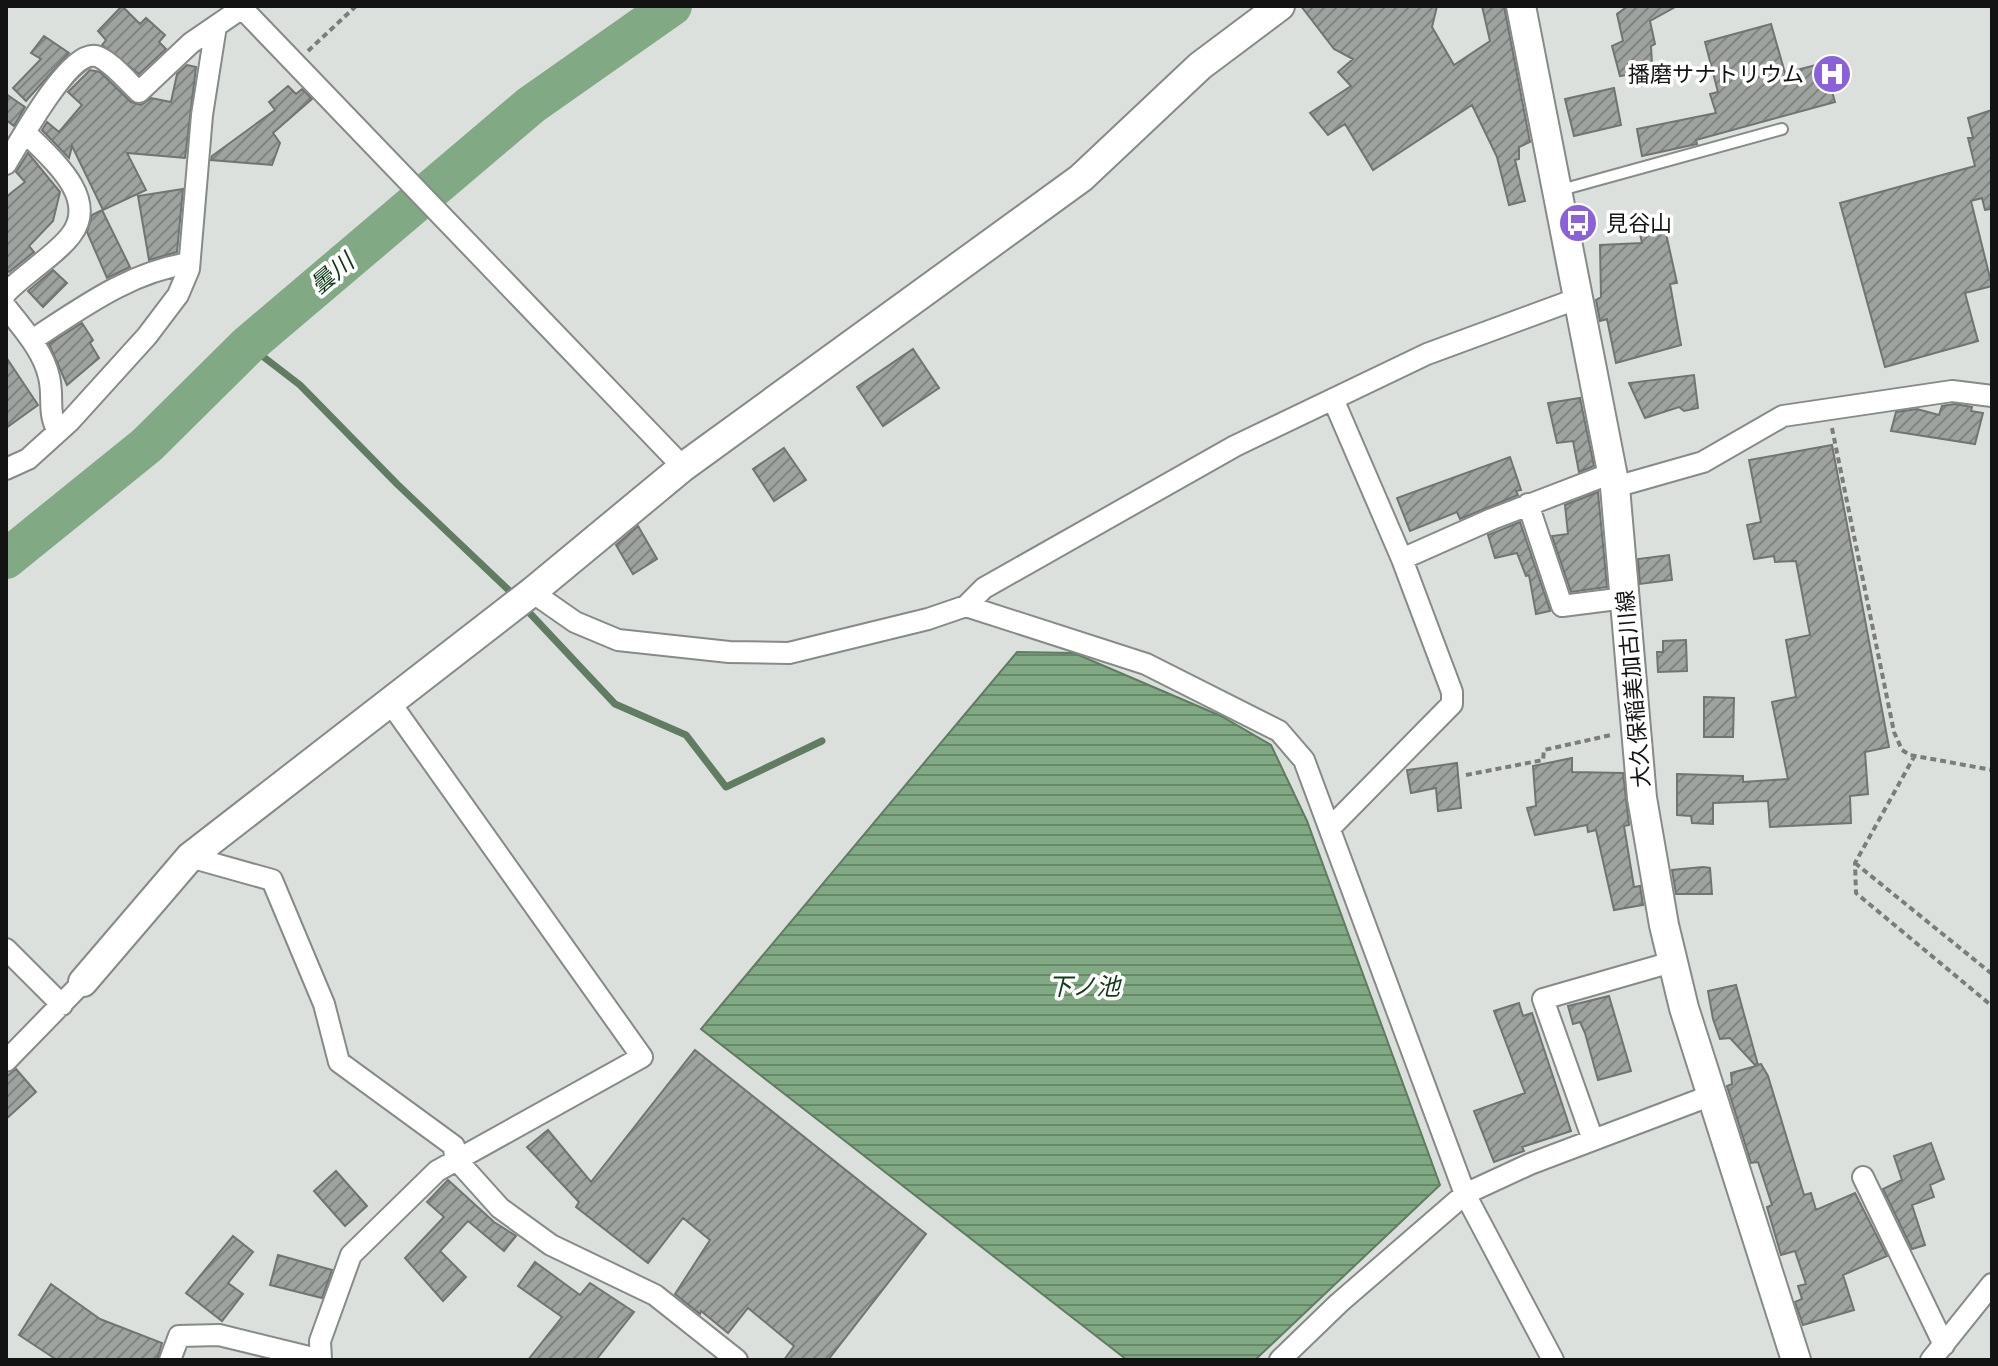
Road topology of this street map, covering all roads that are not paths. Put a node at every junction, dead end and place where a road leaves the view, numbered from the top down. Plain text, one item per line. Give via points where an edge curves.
1 (1280, 6) edge
2 (1521, 6) edge
3 (241, 7) edge
4 (216, 26) junction
5 (1782, 129) dead end
6 (25, 132) junction
7 (6, 164) edge
8 (1559, 191) junction
9 (189, 263) junction
10 (6, 293) edge
11 (1579, 298) junction
12 (6, 307) edge
13 (32, 340) junction
14 (1992, 396) edge
15 (1333, 399) junction
16 (58, 431) junction
17 (683, 467) junction
18 (6, 469) edge
19 (1613, 480) junction
20 (1528, 504) junction
21 (1402, 559) junction
22 (532, 592) junction
23 (1625, 598) junction
24 (966, 606) junction
25 (389, 701) junction
26 (1331, 827) junction
27 (190, 857) junction
28 (6, 949) edge
29 (1672, 962) junction
30 (83, 982) joint
31 (62, 1005) junction
32 (6, 1061) edge
33 (1712, 1095) junction
34 (1593, 1140) junction
35 (455, 1158) junction
36 (1863, 1177) dead end
37 (1465, 1194) junction
38 (1992, 1284) edge
39 (1938, 1352) edge
40 (170, 1360) edge
41 (321, 1360) edge
42 (737, 1360) edge
43 (1280, 1360) edge
44 (1553, 1360) edge
45 (1796, 1360) edge

1 - 17 street via 1200,66 1081,178
2 - 8 street, 大久保稲美加古川線
3 - 4 street
3 - 17 street
4 - 6 street via 139,92 98,57 86,56 73,65
4 - 9 street
5 - 8 lane
6 - 7 street
6 - 10 street via 71,180 78,219 71,236
8 - 11 street, 大久保稲美加古川線
9 - 13 street via 108,290
9 - 16 street via 178,295 147,336
11 - 15 street via 1427,354
11 - 19 street, 大久保稲美加古川線
12 - 13 street
13 - 16 street via 49,375 50,417
14 - 19 street via 1952,391 1783,416 1703,462
15 - 21 street
15 - 24 street via 1235,446 984,588
16 - 18 street via 28,459
17 - 22 street
19 - 20 street
19 - 23 street, 大久保稲美加古川線
20 - 21 street
20 - 23 street via 1562,606
21 - 26 street via 1452,704
22 - 24 street via 575,622 618,640 729,652 789,653
22 - 25 street
23 - 29 street, 大久保稲美加古川線 via 1642,798
24 - 26 street via 1146,664 1279,731 1304,760
25 - 27 street
25 - 35 street via 642,1057
26 - 37 street
27 - 30 street
27 - 35 street via 272,880 324,1004 339,1062 454,1146
28 - 31 street
29 - 33 street, 大久保稲美加古川線
29 - 34 street via 1543,999
30 - 31 street
31 - 32 street
33 - 34 street
33 - 45 street, 大久保稲美加古川線
34 - 37 street
35 - 41 street via 351,1255 320,1341
35 - 42 street via 500,1208 551,1245 655,1295
36 - 39 street
37 - 43 street
37 - 44 street
38 - 39 street
40 - 41 street via 179,1336 219,1335

